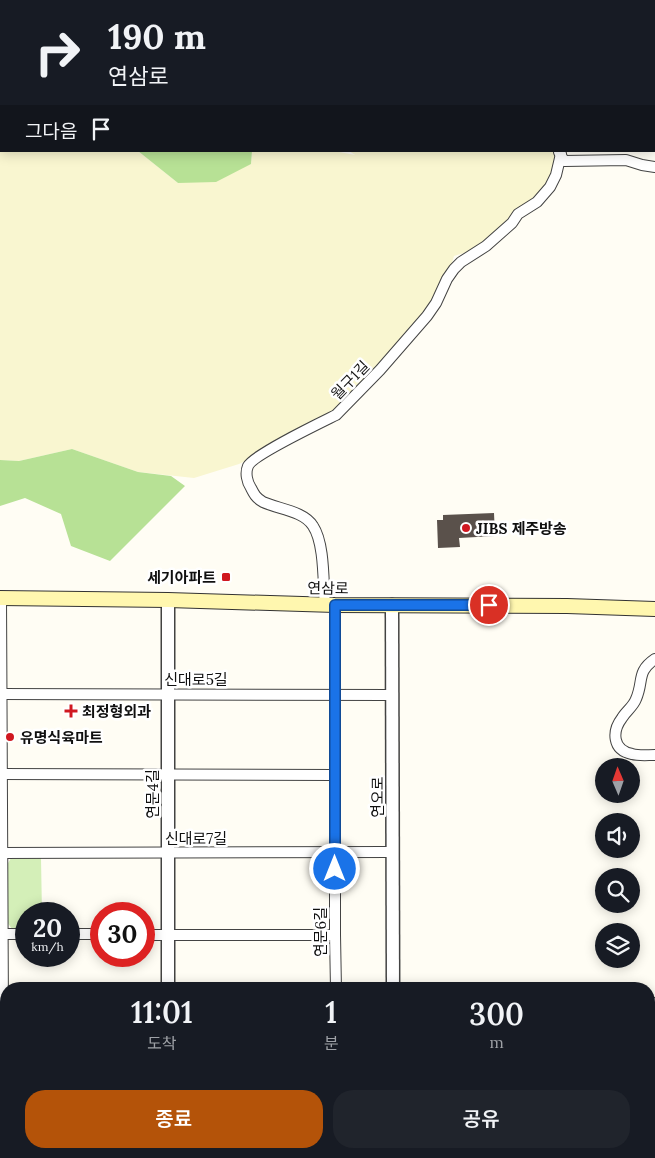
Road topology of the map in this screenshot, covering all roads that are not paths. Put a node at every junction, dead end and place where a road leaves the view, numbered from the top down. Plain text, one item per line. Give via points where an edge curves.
1 (560, 153) edge
2 (655, 167) edge
3 (0, 598) edge
4 (168, 600) junction
5 (330, 605) junction
6 (392, 605) junction
7 (655, 609) edge
8 (655, 659) edge
9 (1, 694) edge
10 (168, 694) junction
11 (336, 695) junction
12 (392, 695) junction
13 (655, 755) edge
14 (1, 774) edge
15 (168, 774) junction
16 (335, 775) junction
17 (335, 852) junction
18 (393, 852) junction
19 (1, 853) edge
20 (168, 853) junction
21 (1, 934) edge
22 (15, 934) edge
23 (155, 934) edge
24 (168, 935) junction
25 (335, 935) junction
26 (2, 982) edge
27 (168, 982) edge
28 (336, 982) edge
29 (393, 982) edge
30 (196, 1158) edge
31 (208, 1158) edge

1 - 2 street, 월구1길 via 564,161 626,160
1 - 5 street, 월구1길 via 550,187 486,246 454,269 427,316 344,408 248,465 248,483 256,498 292,512 313,526 322,555
3 - 4 main road, 연삼로
3 - 9 street
4 - 5 main road, 연삼로
4 - 10 street, 연문4길
5 - 6 main road, 연삼로
5 - 11 street, 연문6길
6 - 7 main road, 연삼로
6 - 12 street, 연오로
8 - 13 street via 642,671 634,704 622,716 614,737 623,751
9 - 10 street, 신대로5길
9 - 14 street
10 - 11 street, 신대로5길
10 - 15 street, 연문4길
11 - 12 street, 신대로5길
11 - 16 street, 연문6길
12 - 18 street, 연오로
14 - 15 street
14 - 19 street
15 - 16 street
15 - 20 street, 연문4길
16 - 17 street, 연문6길
17 - 18 street, 신대로7길
17 - 20 street, 신대로7길
17 - 25 street, 연문6길
18 - 29 street, 연오로
19 - 20 street, 신대로7길
19 - 21 street
20 - 24 street, 연문4길
21 - 22 street
21 - 26 street
23 - 24 street
24 - 25 street
24 - 27 street, 연문4길
25 - 28 street, 연문6길
30 - 31 main road

